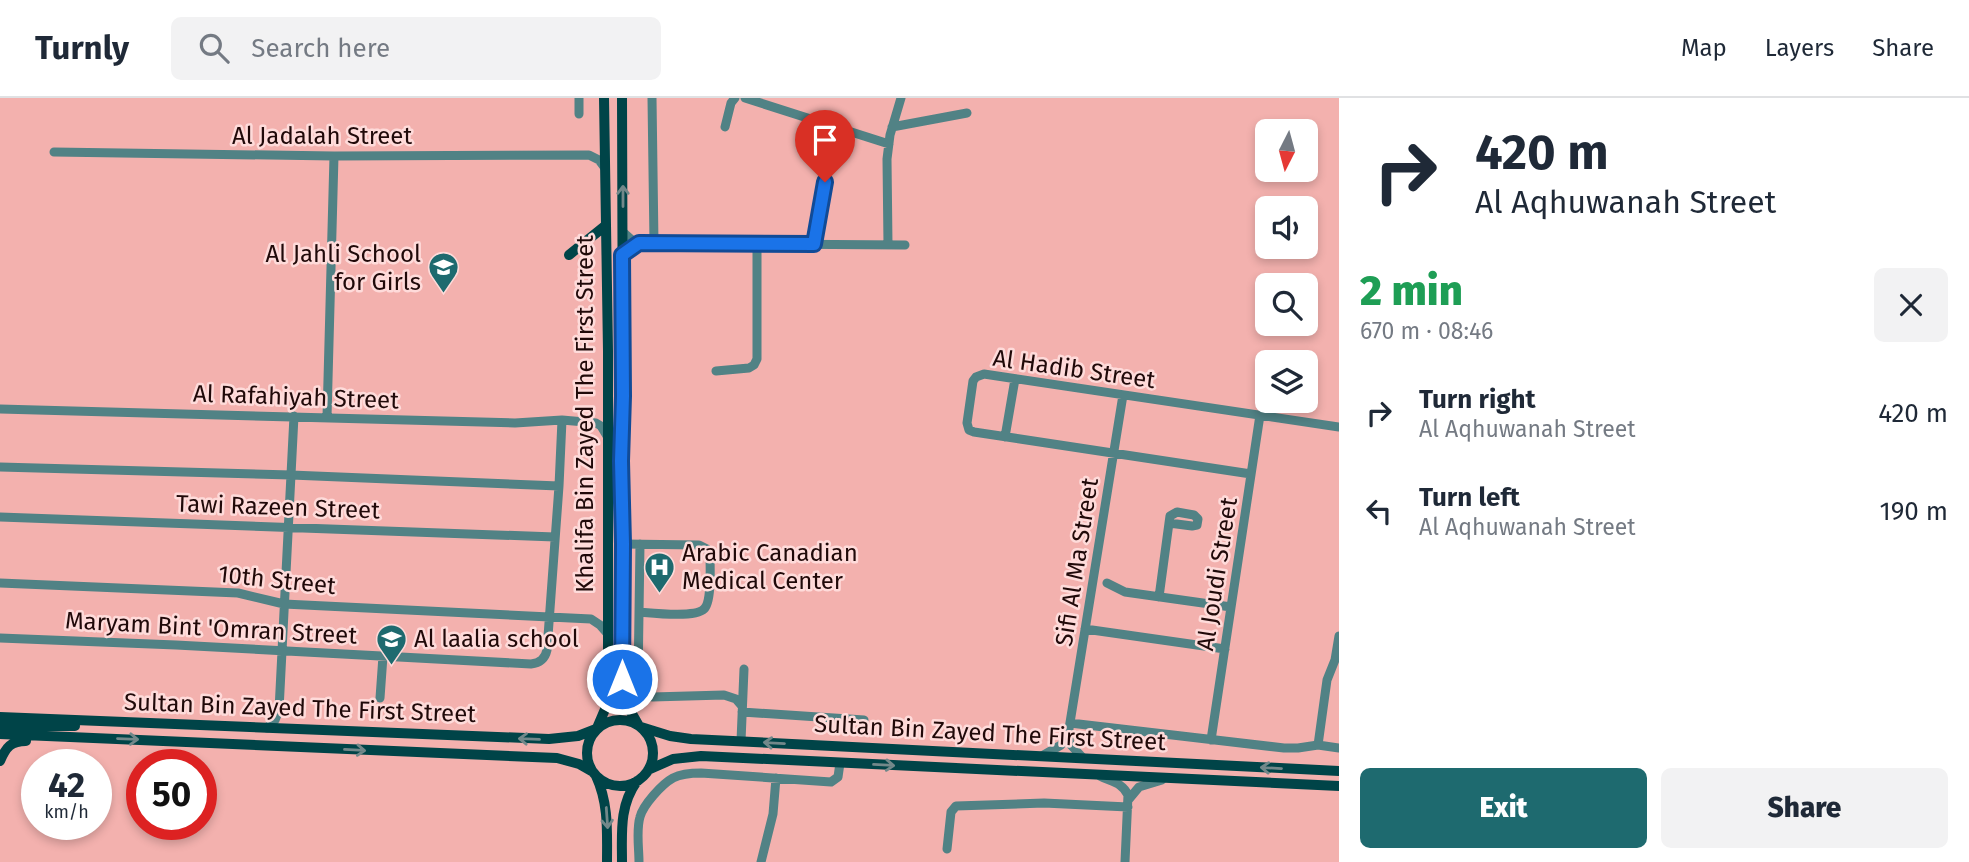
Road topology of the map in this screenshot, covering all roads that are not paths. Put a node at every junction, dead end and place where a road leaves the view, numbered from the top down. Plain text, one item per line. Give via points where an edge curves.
1 (579, 98) edge
2 (604, 98) edge
3 (622, 98) edge
4 (652, 98) edge
5 (736, 98) edge
6 (745, 98) edge
7 (901, 98) edge
8 (967, 113) dead end
9 (579, 114) dead end
10 (725, 127) dead end
11 (892, 127) junction
12 (604, 142) junction
13 (889, 144) junction
14 (54, 152) dead end
15 (589, 155) junction
16 (334, 156) junction
17 (605, 168) junction
18 (825, 182) dead end
19 (605, 226) junction
20 (623, 232) junction
21 (639, 243) junction
22 (654, 243) junction
23 (757, 244) junction
24 (814, 244) junction
25 (888, 245) junction
26 (905, 245) dead end
27 (569, 255) dead end
28 (622, 255) junction
29 (716, 371) dead end
30 (1014, 379) junction
31 (1123, 395) junction
32 (0, 409) edge
33 (607, 410) junction
34 (1260, 415) junction
35 (294, 416) junction
36 (327, 417) junction
37 (562, 420) junction
38 (591, 422) junction
39 (1339, 427) edge
40 (607, 436) junction
41 (1005, 437) junction
42 (1114, 454) junction
43 (0, 467) edge
44 (1251, 474) junction
45 (291, 475) junction
46 (559, 486) junction
47 (0, 517) edge
48 (1169, 523) dead end
49 (289, 527) junction
50 (555, 537) junction
51 (623, 544) junction
52 (640, 544) junction
53 (0, 583) edge
54 (1107, 583) dead end
55 (1159, 597) junction
56 (284, 604) junction
57 (608, 605) junction
58 (1231, 607) junction
59 (639, 612) junction
60 (550, 617) junction
61 (591, 619) junction
62 (1085, 629) junction
63 (607, 633) junction
64 (1339, 636) edge
65 (0, 638) edge
66 (1225, 649) junction
67 (283, 650) junction
68 (383, 656) junction
69 (1336, 664) edge
70 (744, 670) dead end
71 (380, 698) dead end
72 (742, 709) junction
73 (279, 710) junction
74 (0, 717) edge
75 (94, 720) junction
76 (864, 720) dead end
77 (1070, 723) junction
78 (0, 726) edge
79 (640, 727) junction
80 (267, 728) junction
81 (597, 728) junction
82 (292, 729) junction
83 (0, 734) edge
84 (1068, 735) junction
85 (60, 737) junction
86 (1211, 740) junction
87 (741, 741) junction
88 (1318, 745) junction
89 (1339, 748) edge
90 (1042, 756) junction
91 (1083, 758) junction
92 (0, 761) edge
93 (840, 763) junction
94 (648, 770) junction
95 (1339, 771) edge
96 (594, 774) junction
97 (1097, 775) junction
98 (776, 778) junction
99 (1166, 778) junction
100 (638, 781) junction
101 (1339, 786) edge
102 (1129, 803) junction
103 (947, 849) dead end
104 (607, 862) edge
105 (622, 862) edge
106 (639, 862) edge
107 (761, 862) edge
108 (1125, 862) edge

1 - 9 street
2 - 12 main road, Khalifa Bin Zayed The First Street
20 -> 3 main road, Khalifa Bin Zayed The First Street
4 - 22 street
5 - 10 street
6 - 13 street
7 - 11 street
8 - 11 street
11 - 13 street
12 - 15 street
12 - 17 main road, Khalifa Bin Zayed The First Street
13 - 25 street
14 - 16 street, Al Jadalah Street
15 - 16 street, Al Jadalah Street
15 - 17 street
16 - 36 street
17 - 19 main road, Khalifa Bin Zayed The First Street
18 - 24 street
19 - 27 main road
19 - 33 main road, Khalifa Bin Zayed The First Street
20 - 21 street
20 - 28 main road, Khalifa Bin Zayed The First Street
21 - 22 street
21 - 28 street
22 - 23 street
23 - 24 street
23 - 29 street via 757,359 749,368
24 - 25 street
25 - 26 street
28 - 51 main road, Khalifa Bin Zayed The First Street
30 - 31 street, Al Hadib Street
30 - 41 street
30 - 41 street, Al Hadib Street via 984,374 972,384 968,428
31 - 34 street, Al Hadib Street
31 - 42 street, Sifi Al Ma Street
32 - 35 street, Al Rafahiyah Street
33 - 38 street
33 - 40 main road, Khalifa Bin Zayed The First Street
34 - 39 street, Al Hadib Street
34 - 44 street, Al Joudi Street
35 - 36 street, Al Rafahiyah Street
35 - 45 street
36 - 37 street, Al Rafahiyah Street
37 - 38 street, Al Rafahiyah Street
37 - 46 street, Maryam Bint 'Omran Street
38 - 40 street via 601,426
40 - 57 main road, Khalifa Bin Zayed The First Street
41 - 42 street, Al Hadib Street
42 - 44 street, Al Hadib Street
42 - 62 street, Sifi Al Ma Street
43 - 45 street
44 - 58 street, Al Joudi Street
45 - 46 street
45 - 49 street
46 - 50 street, Maryam Bint 'Omran Street
47 - 49 street, Tawi Razeen Street
48 - 55 street
49 - 50 street, Tawi Razeen Street
49 - 56 street
50 - 60 street, Maryam Bint 'Omran Street
51 - 52 street
51 - 79 main road, Khalifa Bin Zayed The First Street via 622,689
52 - 59 street
52 - 59 street via 699,545 707,549 710,558 708,601 701,611
53 - 56 street, 10th Street via 238,593
54 - 55 street via 1125,592
55 - 58 street
56 - 60 street, 10th Street
56 - 67 street
57 - 61 street
57 - 63 main road, Khalifa Bin Zayed The First Street
58 - 66 street, Al Joudi Street
59 - 72 street via 638,682 642,692 652,697 724,695 736,699
60 - 61 street
60 - 68 street, Maryam Bint 'Omran Street via 547,653 535,664
61 - 63 street
62 - 66 street
62 - 77 street, Sifi Al Ma Street
63 - 81 main road, Khalifa Bin Zayed The First Street via 607,699
64 - 69 street
65 - 67 street, Maryam Bint 'Omran Street
66 - 86 street, Al Joudi Street
67 - 68 street, Maryam Bint 'Omran Street
67 - 73 street
68 - 71 street
69 - 88 street via 1327,680
70 - 72 street
72 - 76 street
72 - 87 street
73 - 80 street
73 - 82 street
74 - 75 main road, Sultan Bin Zayed The First Street
75 - 78 main road via 70,726
75 - 80 main road, Sultan Bin Zayed The First Street
77 - 84 street, Sifi Al Ma Street
77 - 86 street
79 - 81 main road via 616,720
79 - 87 main road, Sultan Bin Zayed The First Street via 680,738
79 - 94 main road via 653,751
80 - 82 main road, Sultan Bin Zayed The First Street
81 -> 82 main road, Sultan Bin Zayed The First Street via 578,736 549,739
81 - 96 main road via 587,749
83 - 85 main road, Sultan Bin Zayed The First Street
84 - 90 street
84 - 91 street
85 - 92 main road via 13,743
85 -> 96 main road, Sultan Bin Zayed The First Street via 557,758
86 - 88 street via 1291,748
90 -> 87 main road, Sultan Bin Zayed The First Street
88 - 89 street
90 - 91 main road, Sultan Bin Zayed The First Street
95 -> 91 main road, Sultan Bin Zayed The First Street
93 - 94 main road, Sultan Bin Zayed The First Street via 692,756
93 -> 97 main road, Sultan Bin Zayed The First Street
93 - 98 street via 838,777 831,782
94 - 100 main road
96 - 100 main road via 616,786
96 -> 104 main road via 607,811
97 - 99 main road, Sultan Bin Zayed The First Street
97 - 102 street via 1122,786
98 - 106 street via 701,773 674,778 641,813
98 - 107 street
99 - 101 main road, Sultan Bin Zayed The First Street
99 - 102 street via 1139,787
100 - 105 main road via 622,813
102 - 103 street via 956,806 951,812
102 - 108 street

